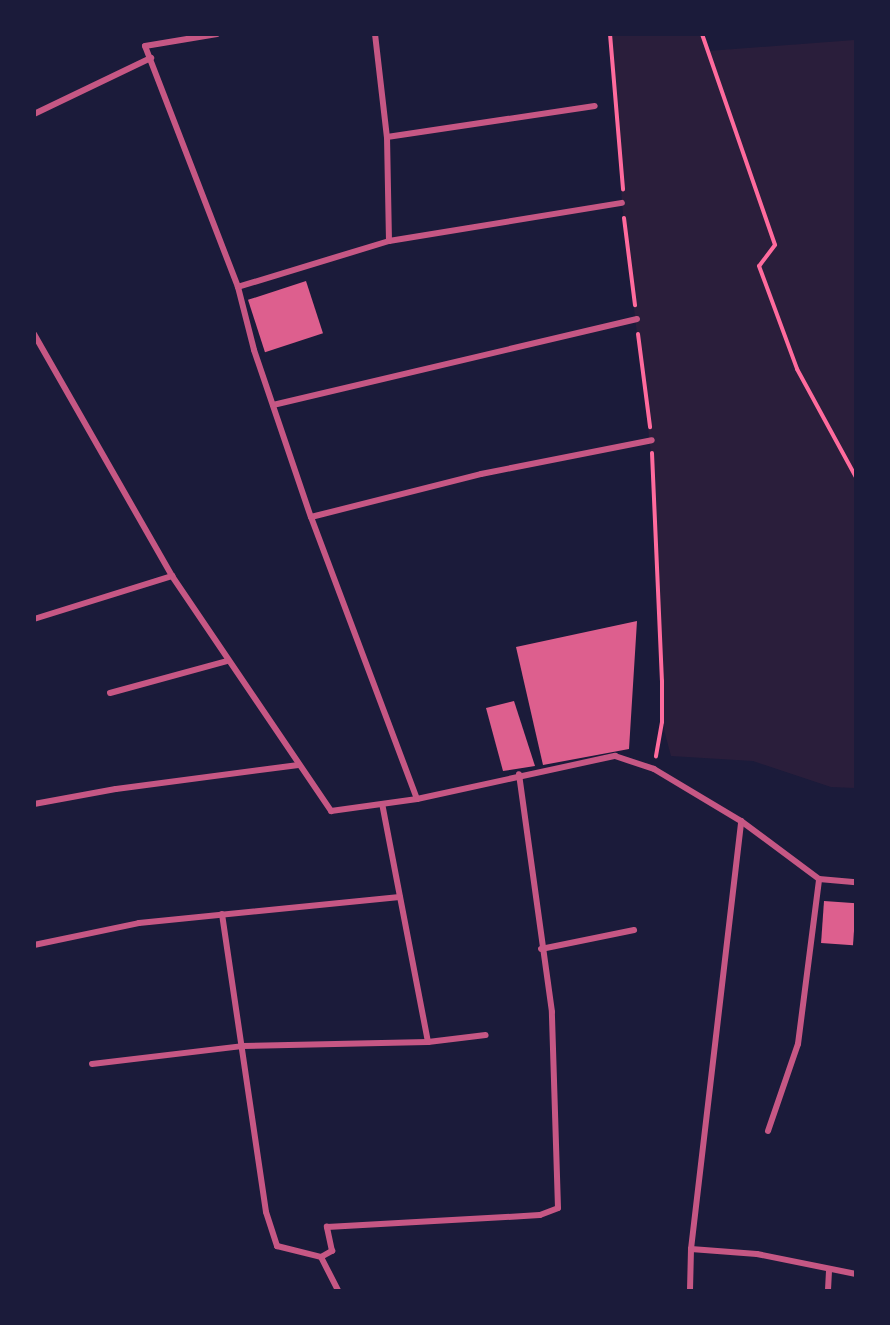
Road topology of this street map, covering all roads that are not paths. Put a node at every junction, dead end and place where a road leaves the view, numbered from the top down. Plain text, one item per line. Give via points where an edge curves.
1 (217, 34) edge
2 (375, 34) edge
3 (151, 58) junction
4 (595, 106) dead end
5 (34, 114) edge
6 (387, 137) junction
7 (622, 203) road end
8 (389, 241) junction
9 (238, 287) junction
10 (637, 318) road end
11 (34, 334) edge
12 (273, 405) junction
13 (652, 440) road end
14 (311, 517) junction
15 (172, 576) junction
16 (34, 619) edge
17 (227, 661) junction
18 (110, 693) dead end
19 (298, 765) junction
20 (519, 774) junction
21 (417, 799) junction
22 (34, 804) edge
23 (382, 804) junction
24 (741, 821) junction
25 (819, 879) junction
26 (855, 882) edge
27 (400, 897) junction
28 (222, 914) junction
29 (634, 930) dead end
30 (34, 945) edge
31 (541, 949) junction
32 (486, 1035) dead end
33 (428, 1042) junction
34 (242, 1046) junction
35 (92, 1064) dead end
36 (768, 1131) dead end
37 (691, 1249) junction
38 (321, 1257) junction
39 (829, 1269) junction
40 (855, 1274) edge
41 (338, 1290) edge
42 (690, 1290) edge
43 (828, 1290) edge

1 - 3 street via 145,46
2 - 6 street
3 - 5 street
3 - 9 street
4 - 6 street
6 - 8 street
7 - 8 street
8 - 9 street
9 - 12 street
10 - 12 street
11 - 15 street
12 - 14 street
13 - 14 street via 482,474
14 - 21 street
15 - 16 street
15 - 17 street
17 - 18 street
17 - 19 street
19 - 22 street
19 - 23 street via 331,811
20 - 21 street
20 - 24 street via 615,756 654,769
20 - 31 street
21 - 23 street
23 - 27 street
24 - 25 street
24 - 37 street
25 - 26 street
25 - 36 street via 798,1044
27 - 28 street
27 - 33 street
28 - 30 street via 139,923
28 - 34 street
29 - 31 street
31 - 38 street via 552,1012 558,1209 540,1215 327,1227 332,1251
32 - 33 street
33 - 34 street
34 - 35 street
34 - 38 street via 266,1212 277,1246
37 - 39 street via 757,1254
37 - 42 street
38 - 41 street
39 - 40 street
39 - 43 street

